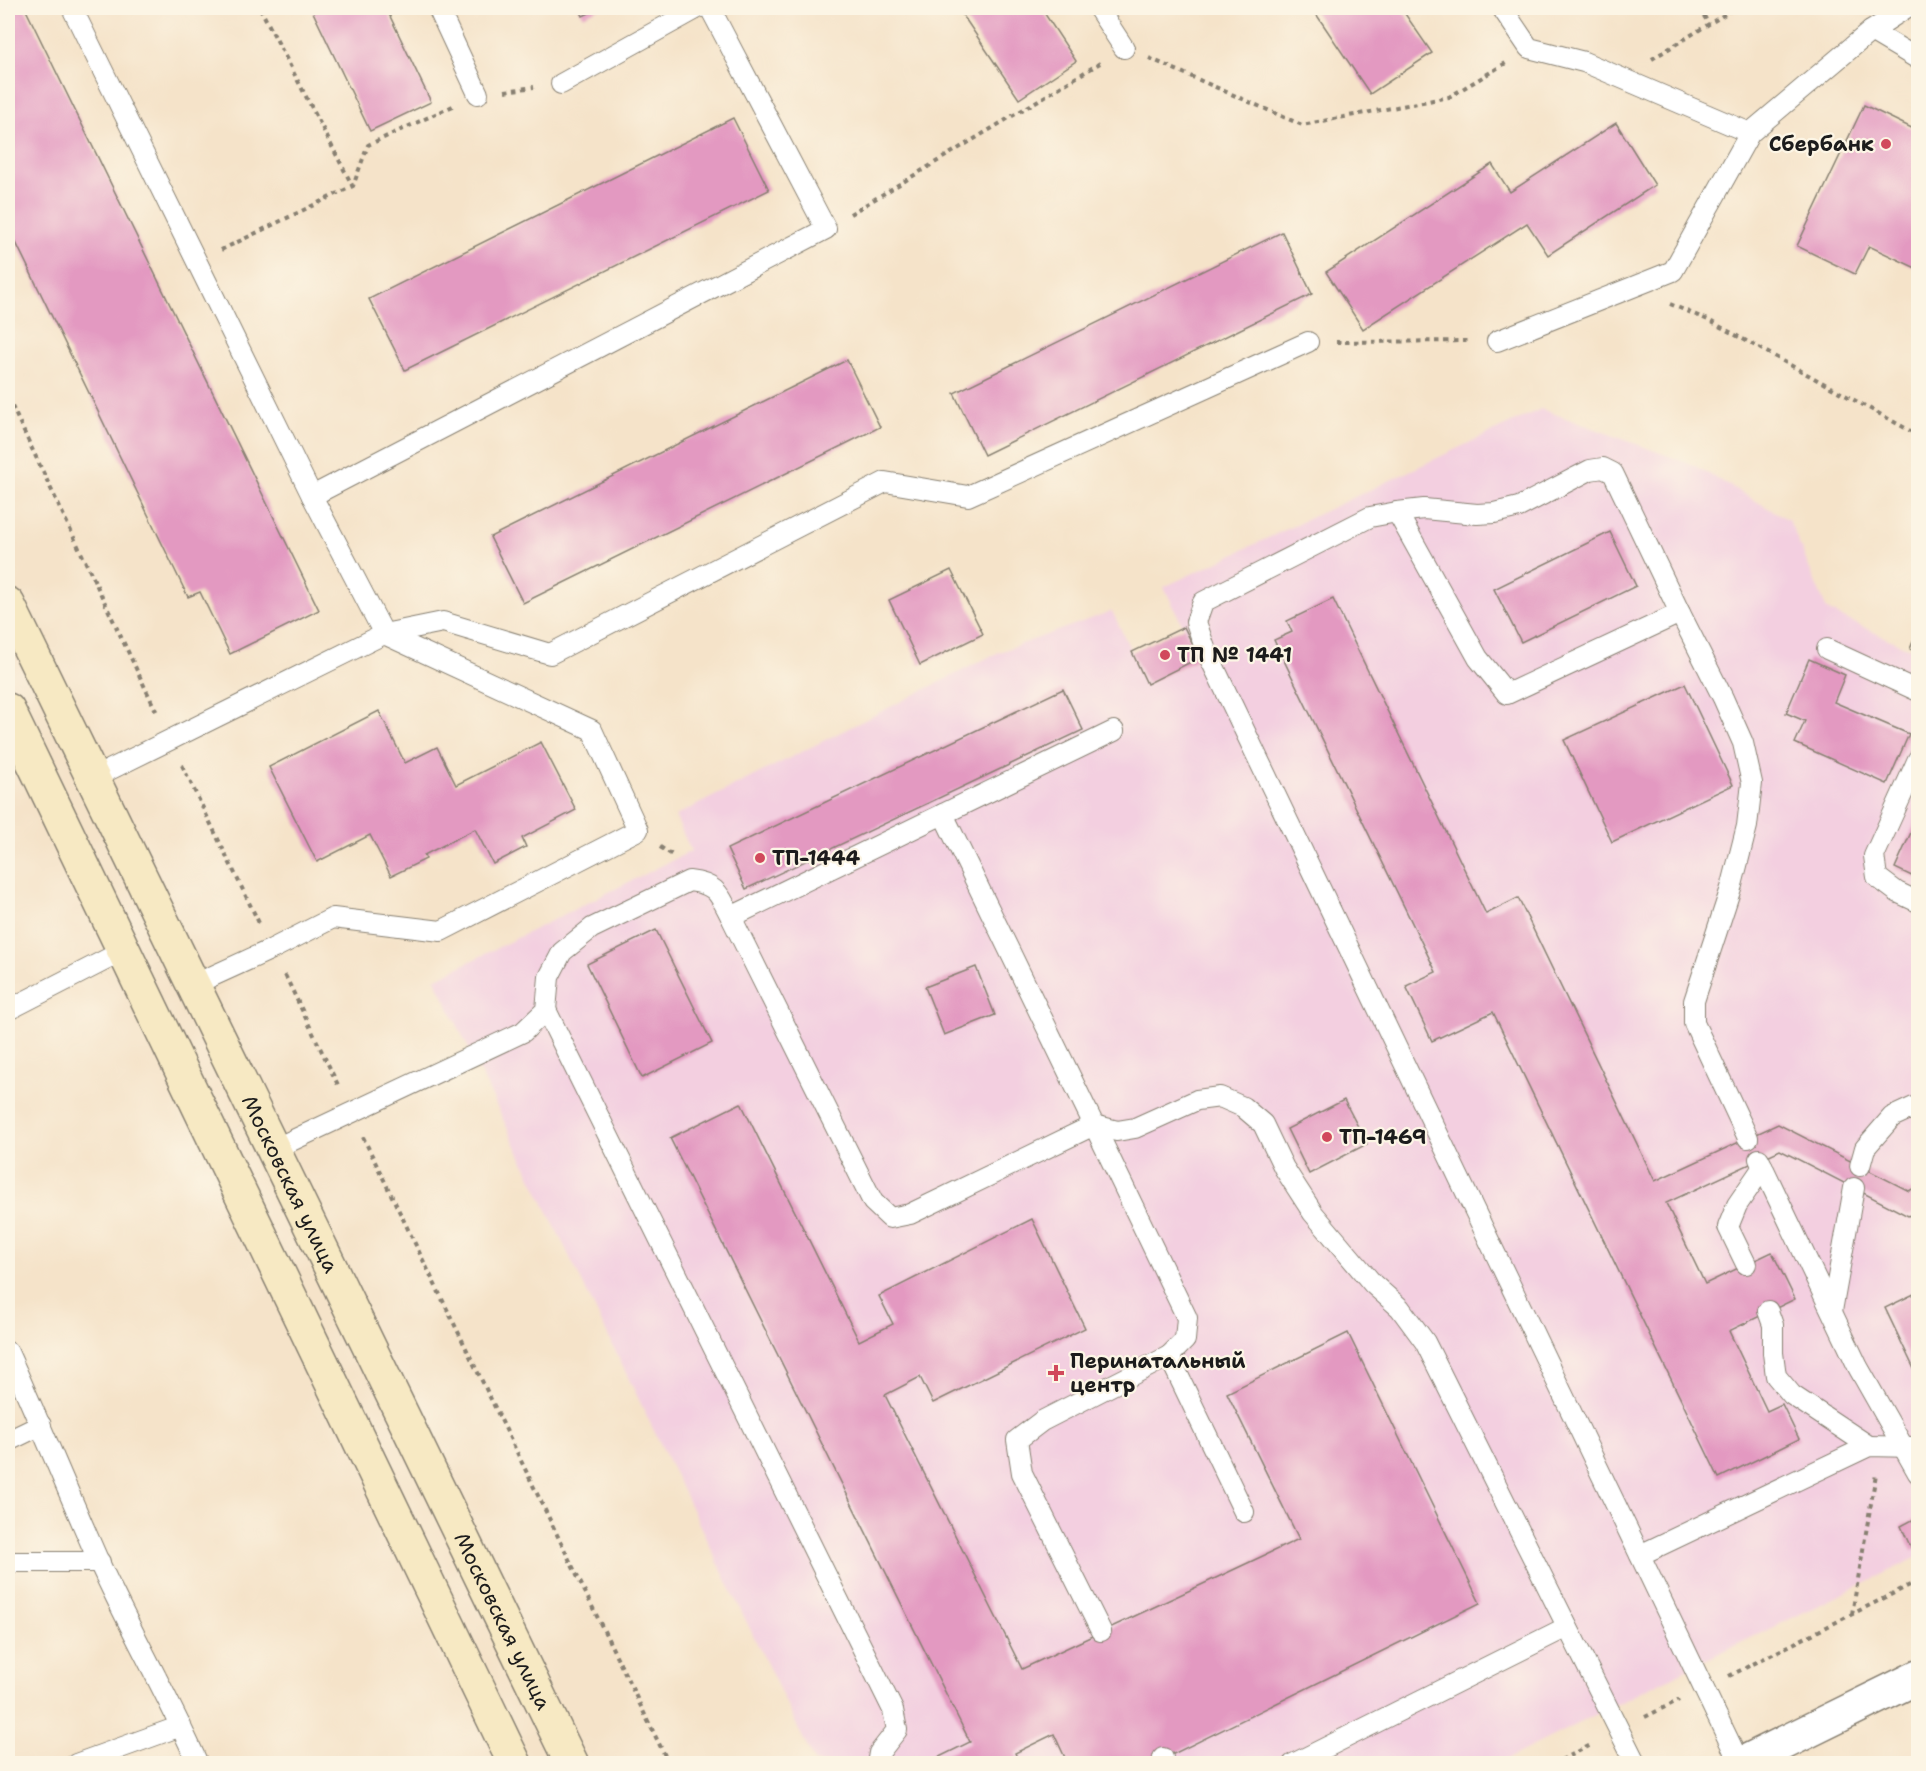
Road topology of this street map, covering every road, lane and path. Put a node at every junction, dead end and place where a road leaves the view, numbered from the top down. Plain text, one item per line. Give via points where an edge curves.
1 (72, 8) edge
2 (260, 8) edge
3 (438, 8) edge
4 (698, 8) edge
5 (710, 8) edge
6 (1098, 8) edge
7 (1502, 8) edge
8 (1699, 8) edge
9 (1735, 8) edge
10 (1906, 8) edge
11 (1709, 24) junction
12 (1871, 31) junction
13 (1124, 48) junction
14 (1529, 48) junction
15 (1918, 59) edge
16 (1622, 78) junction
17 (561, 84) joint
18 (478, 94) junction
19 (1750, 133) junction
20 (352, 186) junction
21 (826, 229) junction
22 (197, 262) junction
23 (1630, 288) junction
24 (1497, 341) joint
25 (1308, 342) joint
26 (8, 398) edge
27 (1918, 435) edge
28 (312, 496) junction
29 (1397, 512) junction
30 (8, 604) edge
31 (1680, 614) junction
32 (384, 634) junction
33 (1827, 649) dead end
34 (1918, 691) edge
35 (8, 711) edge
36 (1114, 731) dead end
37 (170, 739) junction
38 (1918, 759) edge
39 (93, 778) junction
40 (943, 814) junction
41 (1918, 902) edge
42 (732, 917) junction
43 (272, 949) junction
44 (123, 951) junction
45 (193, 985) junction
46 (8, 1010) edge
47 (546, 1010) junction
48 (1918, 1105) edge
49 (352, 1113) junction
50 (1094, 1125) junction
51 (1748, 1138) dead end
52 (272, 1150) junction
53 (1860, 1166) dead end
54 (1854, 1188) dead end
55 (1746, 1264) dead end
56 (1768, 1311) dead end
57 (1832, 1311) junction
58 (8, 1352) edge
59 (1169, 1356) junction
60 (42, 1425) junction
61 (8, 1441) edge
62 (1875, 1446) junction
63 (1911, 1447) edge
64 (1918, 1473) edge
65 (1244, 1512) dead end
66 (1640, 1555) junction
67 (8, 1562) edge
68 (100, 1562) junction
69 (1918, 1581) edge
70 (1852, 1615) junction
71 (1567, 1627) junction
72 (1101, 1631) dead end
73 (1918, 1677) edge
74 (1704, 1688) junction
75 (181, 1726) junction
76 (1619, 1731) junction
77 (668, 1762) edge
78 (76, 1764) edge
79 (198, 1764) edge
80 (515, 1764) edge
81 (572, 1764) edge
82 (662, 1764) edge
83 (877, 1764) edge
84 (1293, 1764) edge
85 (1553, 1764) edge
86 (1636, 1764) edge
87 (1741, 1764) edge

1 - 22 lane
2 - 20 path
3 - 18 lane
4 - 17 lane
5 - 21 lane
6 - 13 lane
7 - 14 lane
8 - 11 path
9 - 11 path
10 - 12 lane
11 - 16 path
12 - 15 lane
12 - 19 lane
13 - 14 path via 1302,125 1449,97
13 - 21 path
14 - 16 lane via 1584,62
16 - 19 lane
17 - 18 path
18 - 20 path via 368,145
19 - 23 lane via 1672,271
20 - 22 path
21 - 28 lane
22 - 28 lane
23 - 24 lane
23 - 27 path via 1708,320
24 - 25 path
25 - 32 lane via 968,496 885,482 550,654 443,622
26 - 37 path
28 - 32 lane
29 - 31 lane via 1424,509 1494,513 1519,507 1590,470 1603,468 1613,474
29 - 31 lane via 1478,658 1507,694
29 - 66 lane via 1370,517 1203,602 1196,622 1205,648
30 - 39 main road, Московская улица
31 - 51 lane via 1739,734 1752,783 1747,826 1732,885 1694,1001 1694,1023
32 - 37 lane
32 - 43 lane via 592,730 638,830 441,931 333,918
33 - 34 lane
35 - 44 main road
36 - 40 lane
37 - 39 lane
37 - 43 path
38 - 41 lane via 1874,856 1877,877
39 - 45 main road, Московская улица
40 - 42 lane
40 - 50 lane
42 - 47 lane via 719,894 705,883 689,881 592,928 562,952 549,977
42 - 50 lane via 873,1202 890,1218 910,1214
43 - 45 lane
43 - 49 path
44 - 46 lane
44 - 80 main road
45 - 52 main road, Московская улица
47 - 49 lane via 523,1032
47 - 83 lane via 893,1710 897,1730 879,1753
48 - 53 lane via 1892,1118 1865,1148
49 - 52 lane
49 - 77 path
50 - 59 lane via 1187,1318 1185,1340
50 - 71 lane via 1117,1131 1136,1128 1197,1100 1220,1097 1243,1107 1263,1124 1284,1168 1313,1213 1425,1341
52 - 81 main road, Московская улица
54 - 57 lane
55 - 57 lane via 1728,1227 1761,1163
56 - 62 lane via 1773,1325 1776,1376 1792,1395
57 - 63 lane via 1858,1367
58 - 60 lane
59 - 65 lane
59 - 72 lane via 1042,1421 1017,1440 1022,1473
60 - 61 lane
60 - 68 lane
62 - 63 lane
62 - 66 lane
62 - 70 path
63 - 64 lane
66 - 74 lane
67 - 68 lane
68 - 75 lane
69 - 70 path
70 - 74 path
71 - 76 lane
71 - 84 lane
73 - 87 street
74 - 76 path
74 - 87 lane
75 - 78 lane
75 - 79 lane
76 - 85 path
76 - 86 lane
77 - 82 path

